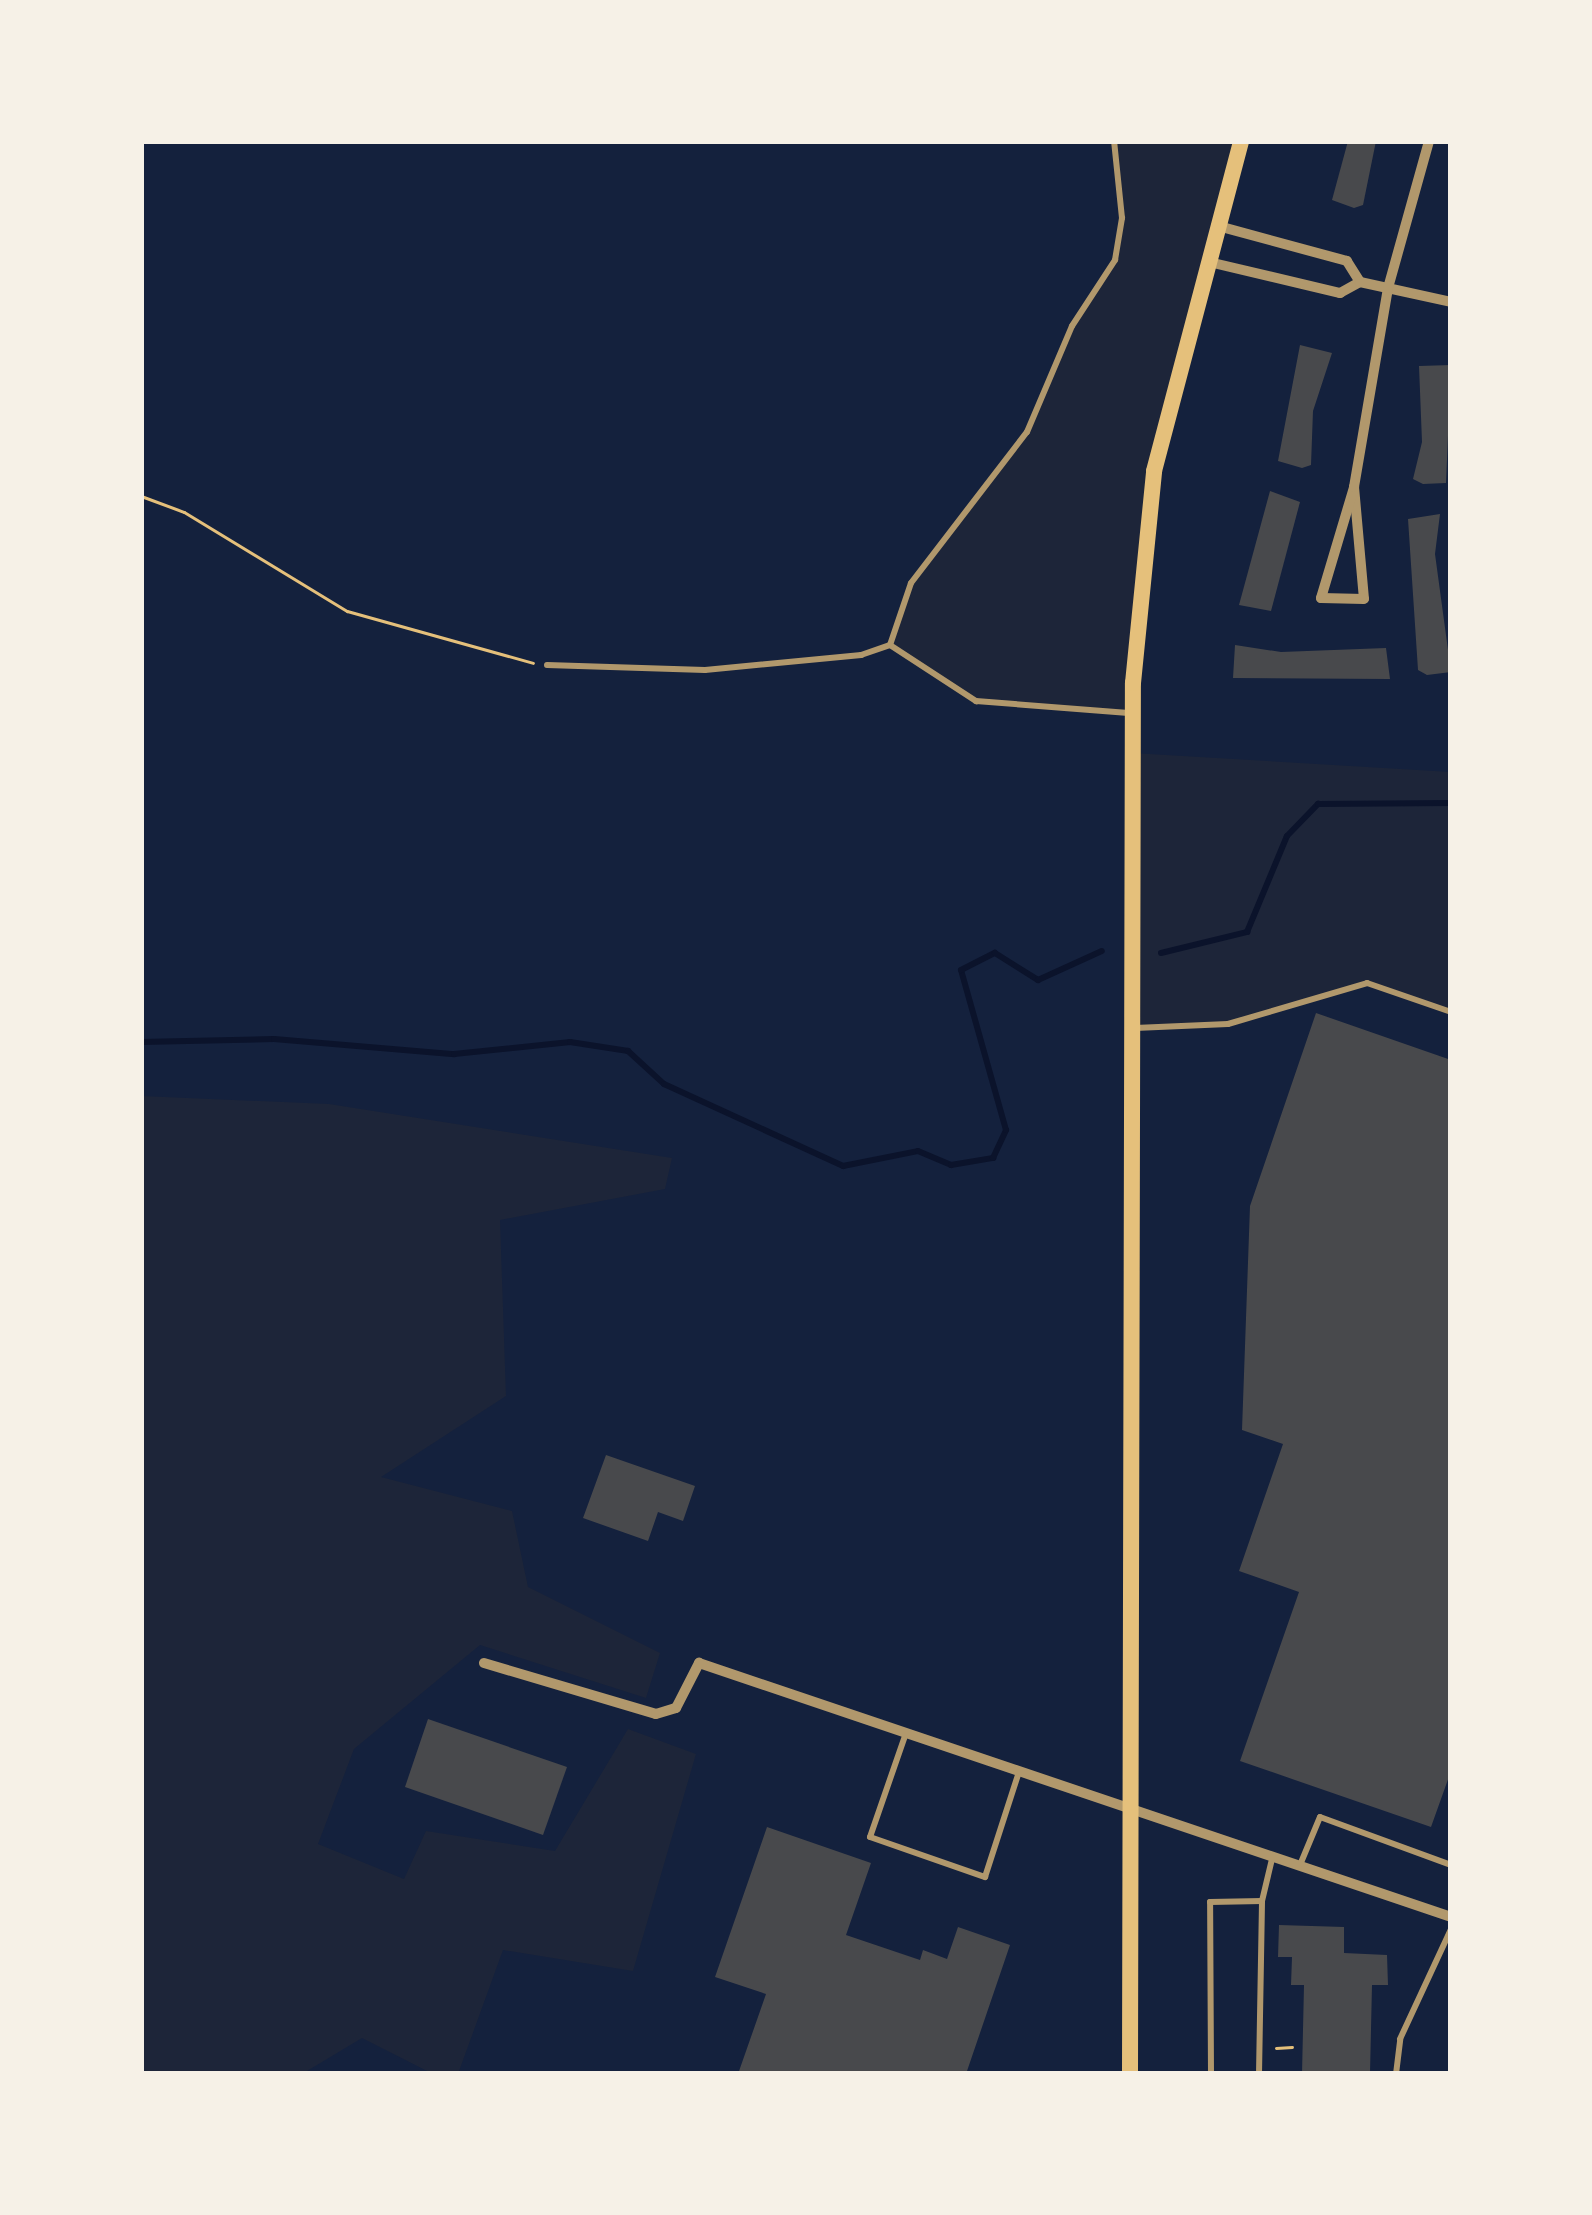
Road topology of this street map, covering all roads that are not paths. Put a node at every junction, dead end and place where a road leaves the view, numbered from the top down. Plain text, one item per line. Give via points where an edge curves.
1 (1114, 141) edge
2 (1241, 141) edge
3 (1429, 141) edge
4 (1219, 226) junction
5 (1209, 262) junction
6 (1360, 282) junction
7 (1388, 288) junction
8 (1451, 302) edge
9 (1354, 487) junction
10 (890, 645) junction
11 (547, 665) road end
12 (1133, 713) junction
13 (1451, 1012) edge
14 (1131, 1028) junction
15 (484, 1663) dead end
16 (907, 1733) junction
17 (1019, 1772) junction
18 (1131, 1809) junction
19 (1274, 1855) junction
20 (1300, 1865) junction
21 (1451, 1865) edge
22 (1262, 1901) junction
23 (1451, 1901) edge
24 (1448, 1916) edge
25 (1451, 1929) edge
26 (1130, 2074) edge
27 (1211, 2074) edge
28 (1259, 2074) edge
29 (1396, 2074) edge

1 - 10 lane via 1122,218 1115,260 1072,326 1027,432 911,583
2 - 4 main road
3 - 7 street
4 - 5 main road
4 - 6 street via 1347,261
5 - 6 street via 1340,293
5 - 12 main road via 1141,548
6 - 7 street
7 - 8 street
7 - 9 street
9 - 9 street via 1347,509 1321,598 1364,599
10 - 11 lane via 861,655 705,670
10 - 12 lane via 976,701
12 - 14 main road
13 - 14 lane via 1367,983 1228,1024
14 - 18 main road
15 - 16 street via 656,1714 676,1708 699,1663
16 - 17 street
16 - 17 lane via 870,1837 946,1864 985,1877
17 - 18 street
18 - 19 street
18 - 26 main road
19 - 20 street
19 - 22 lane
20 - 21 lane via 1321,1817
20 - 24 street
22 - 27 lane via 1210,1902
22 - 28 lane
23 - 24 lane
25 - 29 lane via 1400,2038

